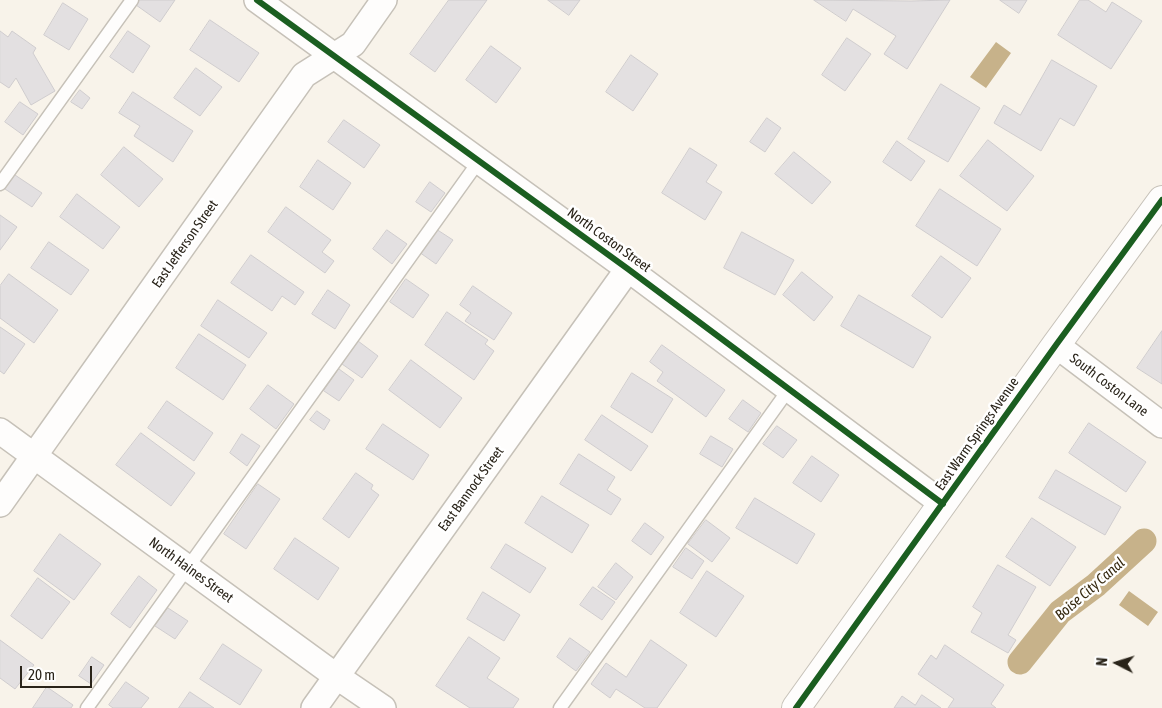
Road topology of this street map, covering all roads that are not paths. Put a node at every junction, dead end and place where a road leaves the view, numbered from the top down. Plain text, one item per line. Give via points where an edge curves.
1 (132, 0) edge
2 (257, 0) edge
3 (384, 0) edge
4 (334, 56) junction
5 (479, 162) junction
6 (0, 184) edge
7 (1162, 200) edge
8 (628, 270) junction
9 (1056, 345) junction
10 (789, 390) junction
11 (1162, 425) edge
12 (0, 431) edge
13 (35, 456) junction
14 (0, 504) edge
15 (942, 504) junction
16 (188, 568) junction
17 (336, 676) junction
18 (87, 708) edge
19 (314, 708) edge
20 (383, 708) edge
21 (560, 708) edge
22 (796, 708) edge

1 - 6 lane
2 - 4 street, North Coston Street
3 - 4 street, East Jefferson Street via 353,44
4 - 5 street, North Coston Street
4 - 13 street, East Jefferson Street via 304,75
5 - 8 street, North Coston Street
5 - 16 lane
7 - 9 street, East Warm Springs Avenue
8 - 10 street, North Coston Street
8 - 17 street, East Bannock Street
9 - 11 street, South Coston Lane
9 - 15 street, East Warm Springs Avenue
10 - 15 street, North Coston Street
10 - 21 lane
12 - 13 street, North Haines Street
13 - 14 street, East Jefferson Street
13 - 16 street, North Haines Street
15 - 22 street, East Warm Springs Avenue
16 - 17 street, North Haines Street
16 - 18 lane
17 - 19 street, East Bannock Street
17 - 20 street, North Haines Street

